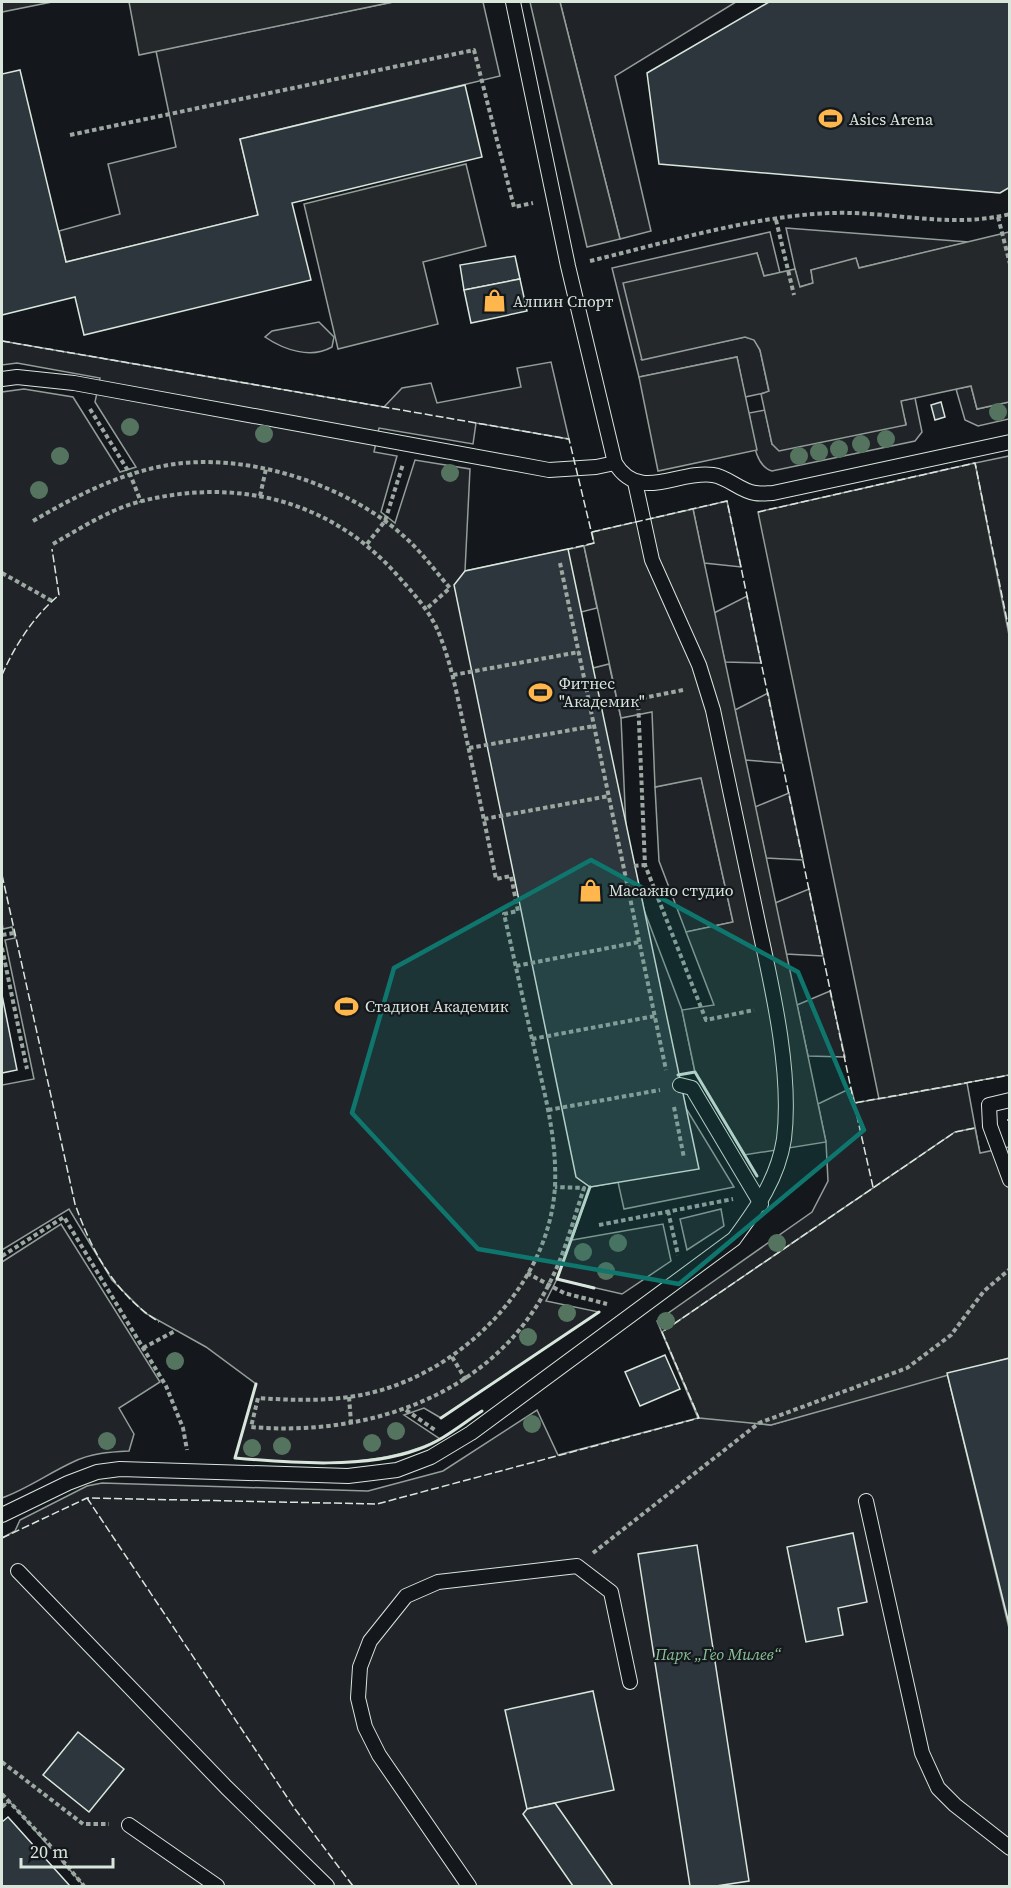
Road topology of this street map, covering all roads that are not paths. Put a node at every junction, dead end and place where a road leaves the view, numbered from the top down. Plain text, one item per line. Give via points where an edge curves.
1 (513, 2) edge
2 (2, 379) edge
3 (1010, 442) edge
4 (615, 463) junction
5 (635, 482) junction
6 (675, 1087) road end
7 (1010, 1100) edge
8 (1010, 1180) edge
9 (760, 1204) junction
10 (866, 1501) dead end
11 (2, 1515) edge
12 (18, 1571) dead end
13 (630, 1682) dead end
14 (129, 1825) road end
15 (1010, 1848) edge
16 (217, 1887) edge
17 (327, 1887) edge
18 (470, 1887) edge

1 - 4 lane via 568,266
2 - 4 lane via 74,383 549,470
3 - 5 lane via 773,493 754,493 708,474
4 - 5 lane via 622,475
5 - 9 lane via 652,560 713,710 776,1005 784,1084 784,1138 776,1172
6 - 9 lane via 692,1088
7 - 8 lane via 989,1105 990,1126
9 - 11 lane via 734,1239 471,1433 431,1457 397,1470 348,1476 120,1469 97,1472
10 - 15 lane via 922,1753 938,1788
12 - 17 lane
13 - 18 lane via 611,1593 577,1566 438,1582 406,1596 370,1641 360,1667 358,1698 364,1727
14 - 16 lane

